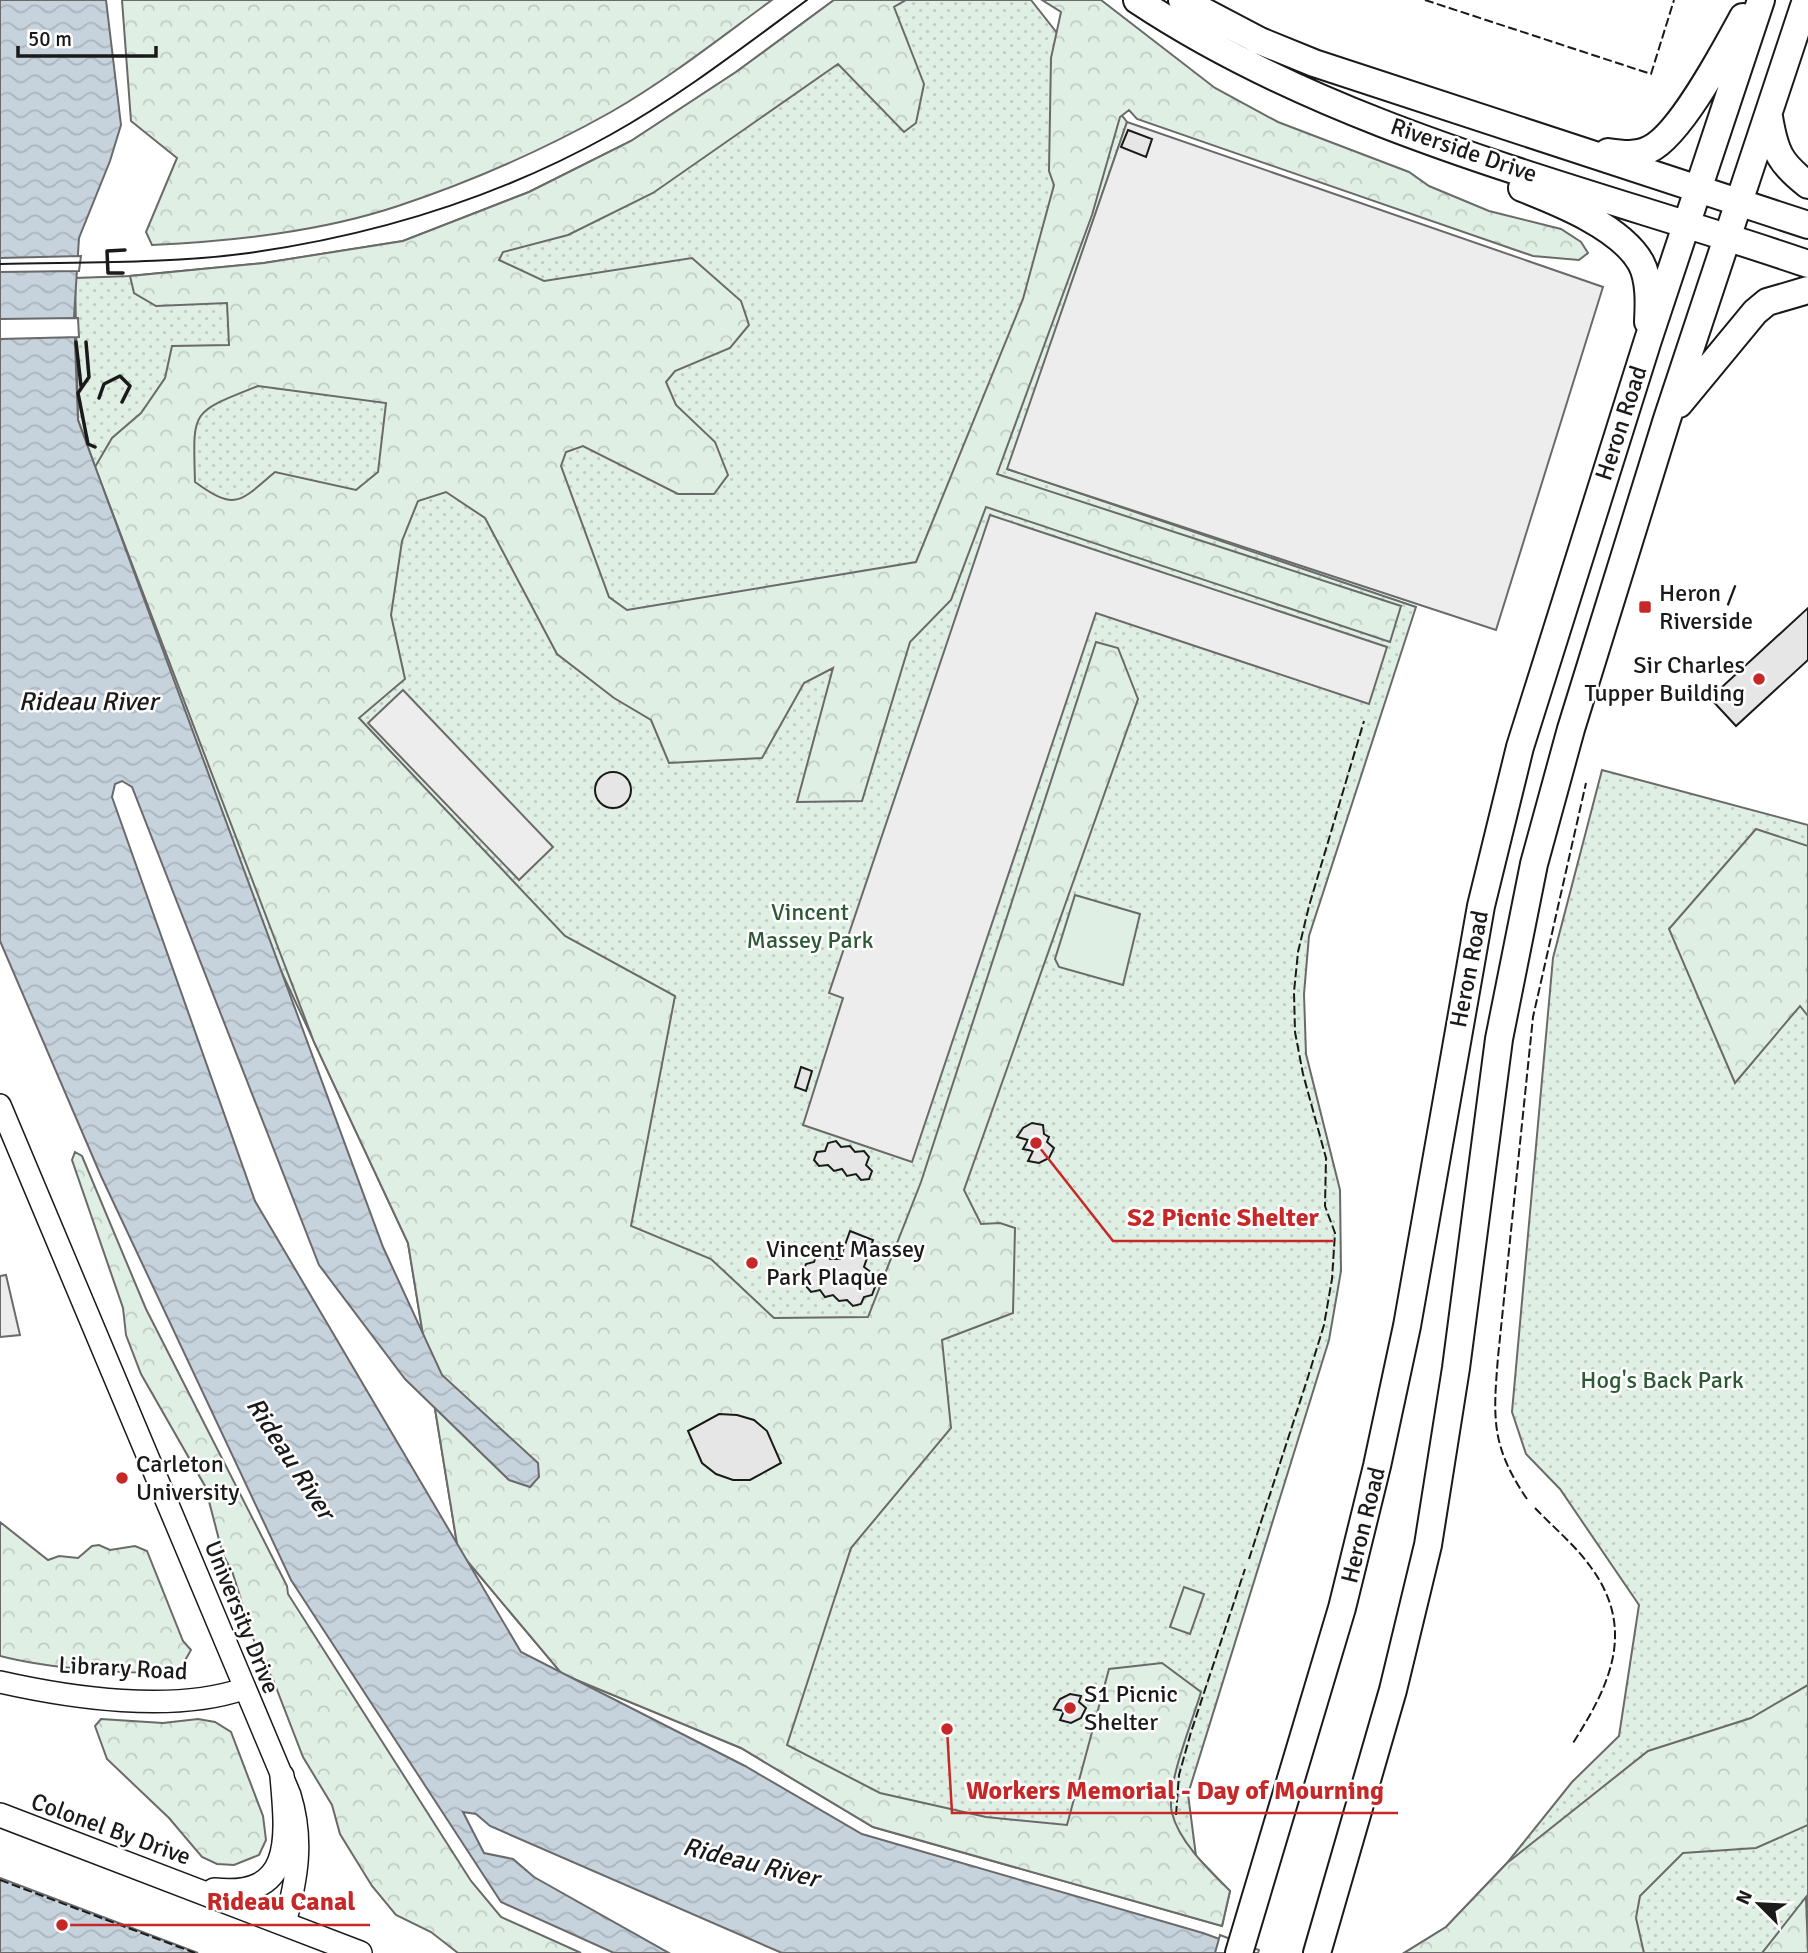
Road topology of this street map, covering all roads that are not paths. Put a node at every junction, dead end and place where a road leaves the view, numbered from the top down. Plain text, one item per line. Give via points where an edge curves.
1 (1137, 0) edge
2 (1182, 0) edge
3 (1753, 0) edge
4 (1761, 0) edge
5 (1806, 0) edge
6 (1768, 113) junction
7 (1417, 136) junction
8 (1575, 148) junction
9 (1808, 185) edge
10 (1699, 190) junction
11 (1739, 203) junction
12 (1808, 225) edge
13 (1687, 226) junction
14 (1728, 237) junction
15 (1808, 264) edge
16 (1808, 290) edge
17 (1647, 341) junction
18 (1667, 419) junction
19 (0, 1105) edge
20 (0, 1682) edge
21 (243, 1689) junction
22 (282, 1776) junction
23 (0, 1815) edge
24 (178, 1882) junction
25 (285, 1923) junction
26 (359, 1953) edge
27 (1239, 1953) edge
28 (1317, 1953) edge

1 - 7 main road, Riverside Drive via 1253,68
2 - 8 main road, Riverside Drive via 1314,63
3 - 8 main road via 1708,81 1665,137 1650,149 1628,155
4 - 10 main road, Heron Road
5 - 6 main road, Heron Road
6 - 9 main road via 1779,157
6 - 11 main road, Heron Road
7 - 13 main road, Riverside Drive
7 - 17 main road via 1560,203 1625,244 1642,264 1649,296
8 - 10 main road, Riverside Drive
10 - 11 main road, Riverside Drive
10 - 13 main road, Heron Road
11 - 12 main road, Riverside Drive
11 - 14 main road, Heron Road
13 - 14 main road, Riverside Drive
13 - 17 main road, Heron Road
14 - 15 main road, Riverside Drive
14 - 18 main road, Heron Road
16 - 18 main road via 1767,302 1755,312
17 - 27 main road, Heron Road via 1535,694 1490,864 1377,1466 1342,1608
18 - 28 main road, Heron Road via 1534,864 1499,1039 1428,1545 1409,1632
19 - 21 street, University Drive
20 - 21 street, Library Road via 149,1700 221,1697
21 - 22 street, University Drive
22 - 24 main road via 285,1844 272,1875 242,1891
22 - 25 street, University Drive via 299,1841
23 - 24 main road, Colonel By Drive
24 - 25 main road, Colonel By Drive
25 - 26 main road, Colonel By Drive

